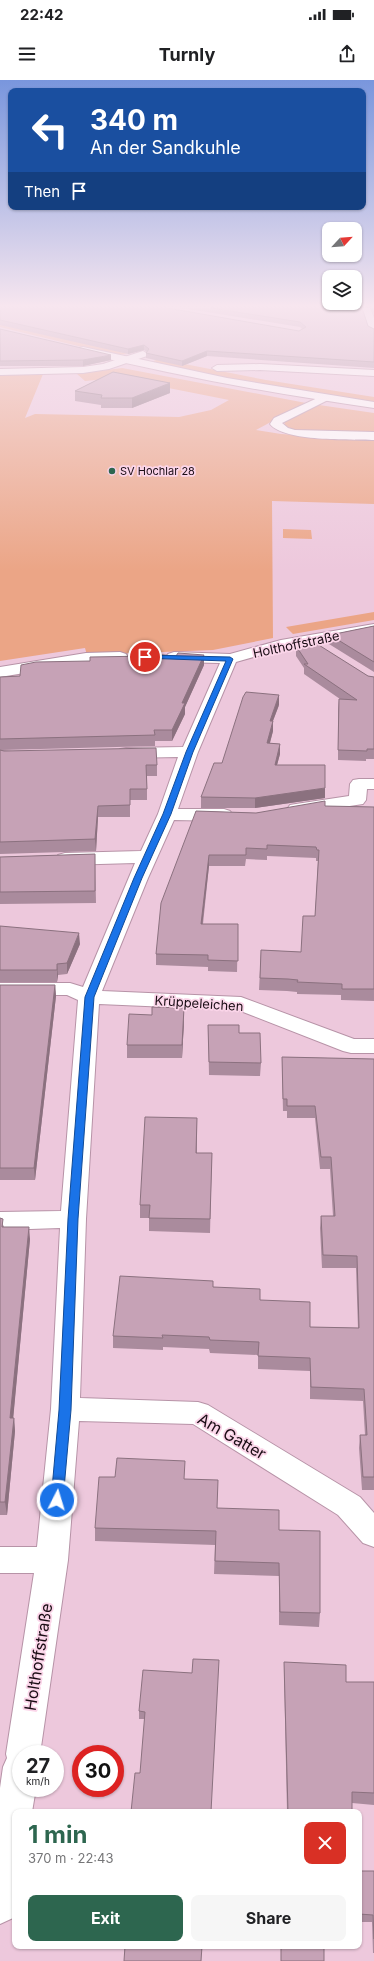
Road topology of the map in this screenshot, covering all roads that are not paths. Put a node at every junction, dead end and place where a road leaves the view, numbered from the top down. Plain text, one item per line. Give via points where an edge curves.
1 (312, 396) edge
2 (324, 398) junction
3 (374, 405) edge
4 (374, 436) edge
5 (374, 629) edge
6 (309, 640) junction
7 (328, 652) edge
8 (134, 657) edge
9 (156, 657) edge
10 (230, 659) junction
11 (0, 672) edge
12 (190, 752) junction
13 (113, 753) edge
14 (374, 784) edge
15 (278, 812) edge
16 (167, 814) junction
17 (240, 816) edge
18 (148, 857) junction
19 (47, 859) edge
20 (0, 989) edge
21 (89, 997) junction
22 (374, 1046) edge
23 (73, 1219) junction
24 (0, 1221) edge
25 (65, 1410) junction
26 (374, 1534) edge
27 (0, 1560) edge
28 (52, 1560) junction
29 (24, 1745) edge
30 (16, 1797) edge
31 (15, 1809) edge
32 (12, 1826) edge
33 (0, 1905) edge

1 - 2 street
2 - 3 street
2 - 4 street via 278,420 276,424 284,430 310,434
5 - 6 street, Holthoffstraße
6 - 7 street
6 - 10 street, Holthoffstraße via 271,647
8 - 11 street via 86,658
9 - 10 street
10 - 12 street, Holthoffstraße
12 - 13 street
12 - 16 street, Holthoffstraße
14 - 15 street via 359,784 356,800
16 - 17 street
16 - 18 street, Holthoffstraße
18 - 19 street
18 - 21 street, Holthoffstraße
20 - 21 street via 70,989
21 - 22 street, Krüppeleichen via 241,1004 351,1046
21 - 23 street, Holthoffstraße
23 - 24 street
23 - 25 street, Holthoffstraße
25 - 26 street, Am Gatter via 198,1413 349,1506
25 - 28 street, Holthoffstraße
27 - 28 street
28 - 29 street, Holthoffstraße
30 - 31 street
32 - 33 street

